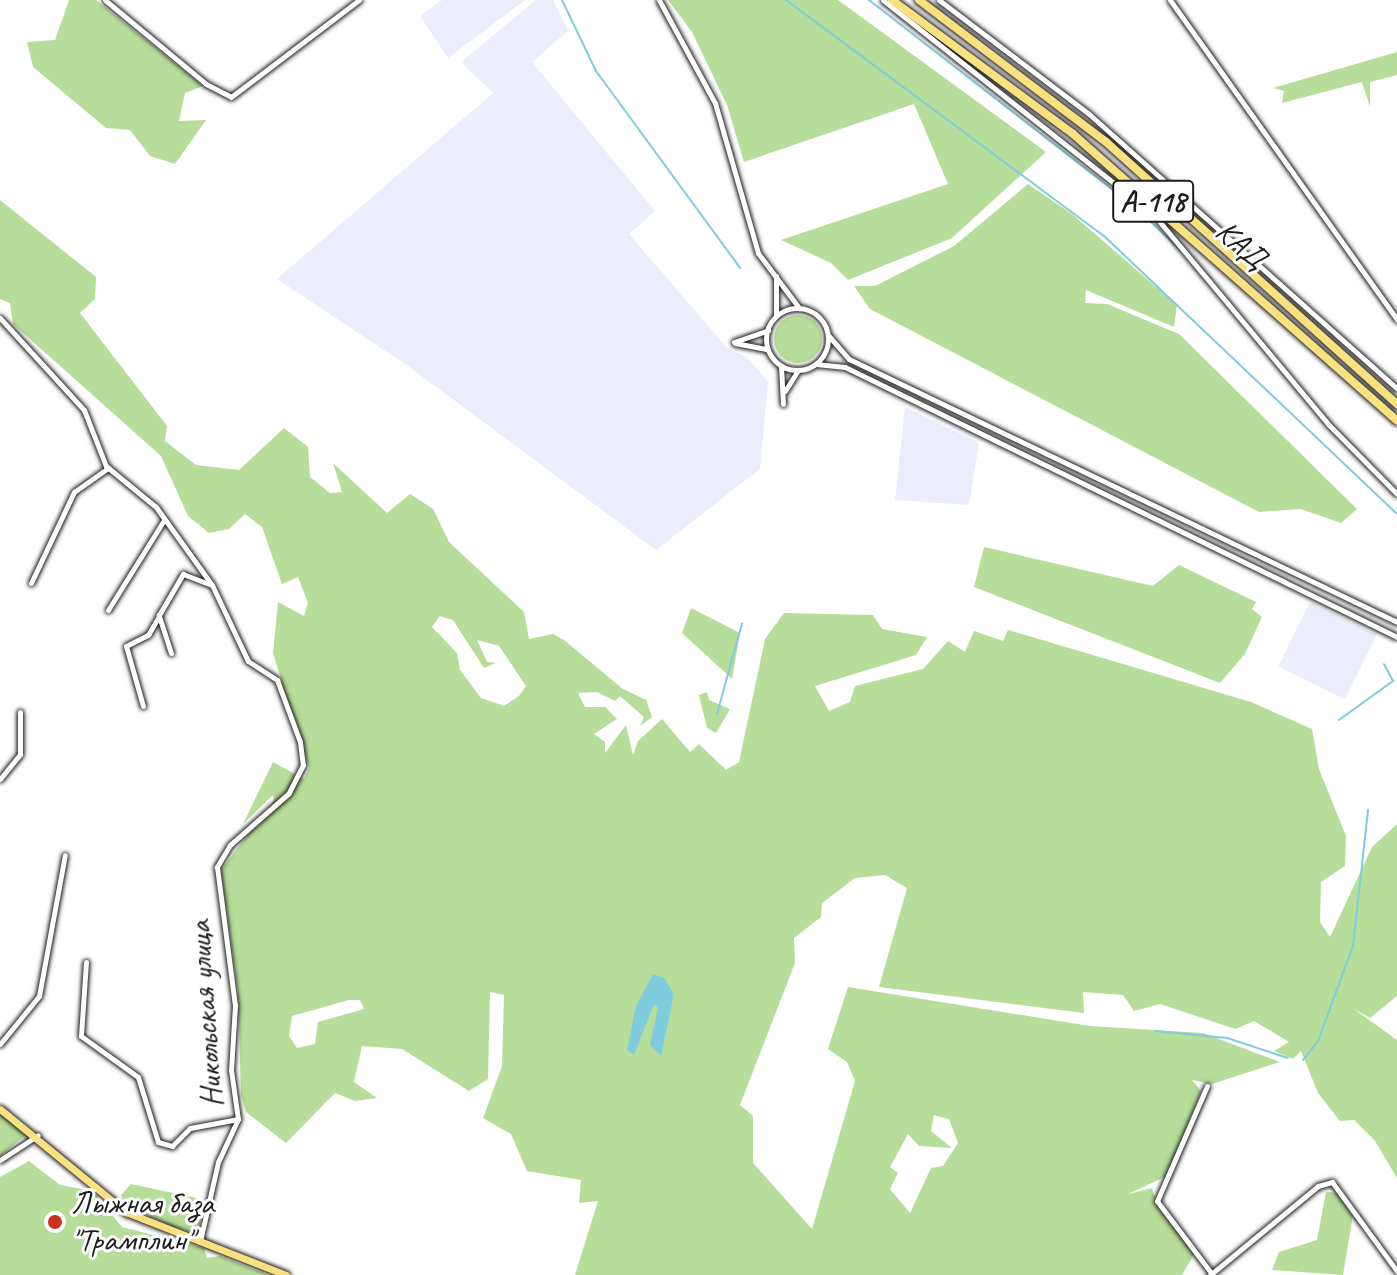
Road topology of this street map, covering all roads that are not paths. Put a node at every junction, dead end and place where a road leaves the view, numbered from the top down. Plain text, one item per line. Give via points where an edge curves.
1 (105, 0) edge
2 (359, 0) edge
3 (659, 0) edge
4 (883, 0) edge
5 (892, 0) edge
6 (919, 0) edge
7 (939, 0) edge
8 (1170, 0) edge
9 (776, 276) junction
10 (799, 308) junction
11 (776, 316) junction
12 (0, 318) edge
13 (1397, 320) edge
14 (768, 330) junction
15 (828, 335) junction
16 (768, 349) junction
17 (816, 364) junction
18 (781, 365) junction
19 (798, 370) junction
20 (1397, 388) edge
21 (785, 392) junction
22 (783, 404) dead end
23 (1397, 404) edge
24 (1397, 421) edge
25 (108, 468) junction
26 (1397, 494) edge
27 (164, 520) junction
28 (31, 583) dead end
29 (212, 585) junction
30 (108, 610) dead end
31 (159, 615) junction
32 (1397, 622) edge
33 (1397, 637) edge
34 (171, 653) dead end
35 (143, 706) dead end
36 (20, 712) dead end
37 (0, 778) edge
38 (65, 855) dead end
39 (86, 962) dead end
40 (0, 1044) edge
41 (1207, 1086) dead end
42 (0, 1109) edge
43 (238, 1119) junction
44 (38, 1135) junction
45 (0, 1160) edge
46 (200, 1241) junction
47 (1397, 1271) edge
48 (1211, 1274) edge
49 (286, 1275) edge

1 - 2 street via 206,84 231,97
3 - 9 street via 715,103 758,253
4 - 26 street via 1164,223 1328,424
5 - 24 highway, КАД / А-118 via 1073,134
6 - 23 highway, КАД / А-118 via 1106,142
7 - 20 street via 1099,122
8 - 13 street
9 - 10 street
9 - 11 street
10 - 11 street
10 - 15 street via 821,319
11 - 14 street
12 - 25 street via 84,410
14 - 16 street
14 - 16 street via 734,342
15 - 17 street
15 - 32 street via 849,359
16 - 18 street
17 - 19 street
17 - 33 street via 845,367
18 - 19 street
18 - 21 street
19 - 21 street
21 - 22 street
25 - 27 street
25 - 28 street via 74,492
27 - 29 street
27 - 30 street
29 - 31 street via 183,574
29 - 43 street, Никольская улица via 248,661 277,680 303,765 283,801 230,845 218,873 235,1005 231,1070
31 - 34 street
31 - 35 street via 148,635 126,646
36 - 37 street via 20,754
38 - 40 street via 39,996
39 - 43 street via 81,1036 138,1077 158,1142 172,1146 190,1128
41 - 48 street via 1157,1201
42 - 44 main road
43 - 46 street, Никольская улица via 218,1162
44 - 45 street
44 - 46 main road via 126,1212
46 - 49 main road
47 - 48 street via 1332,1182 1318,1186

